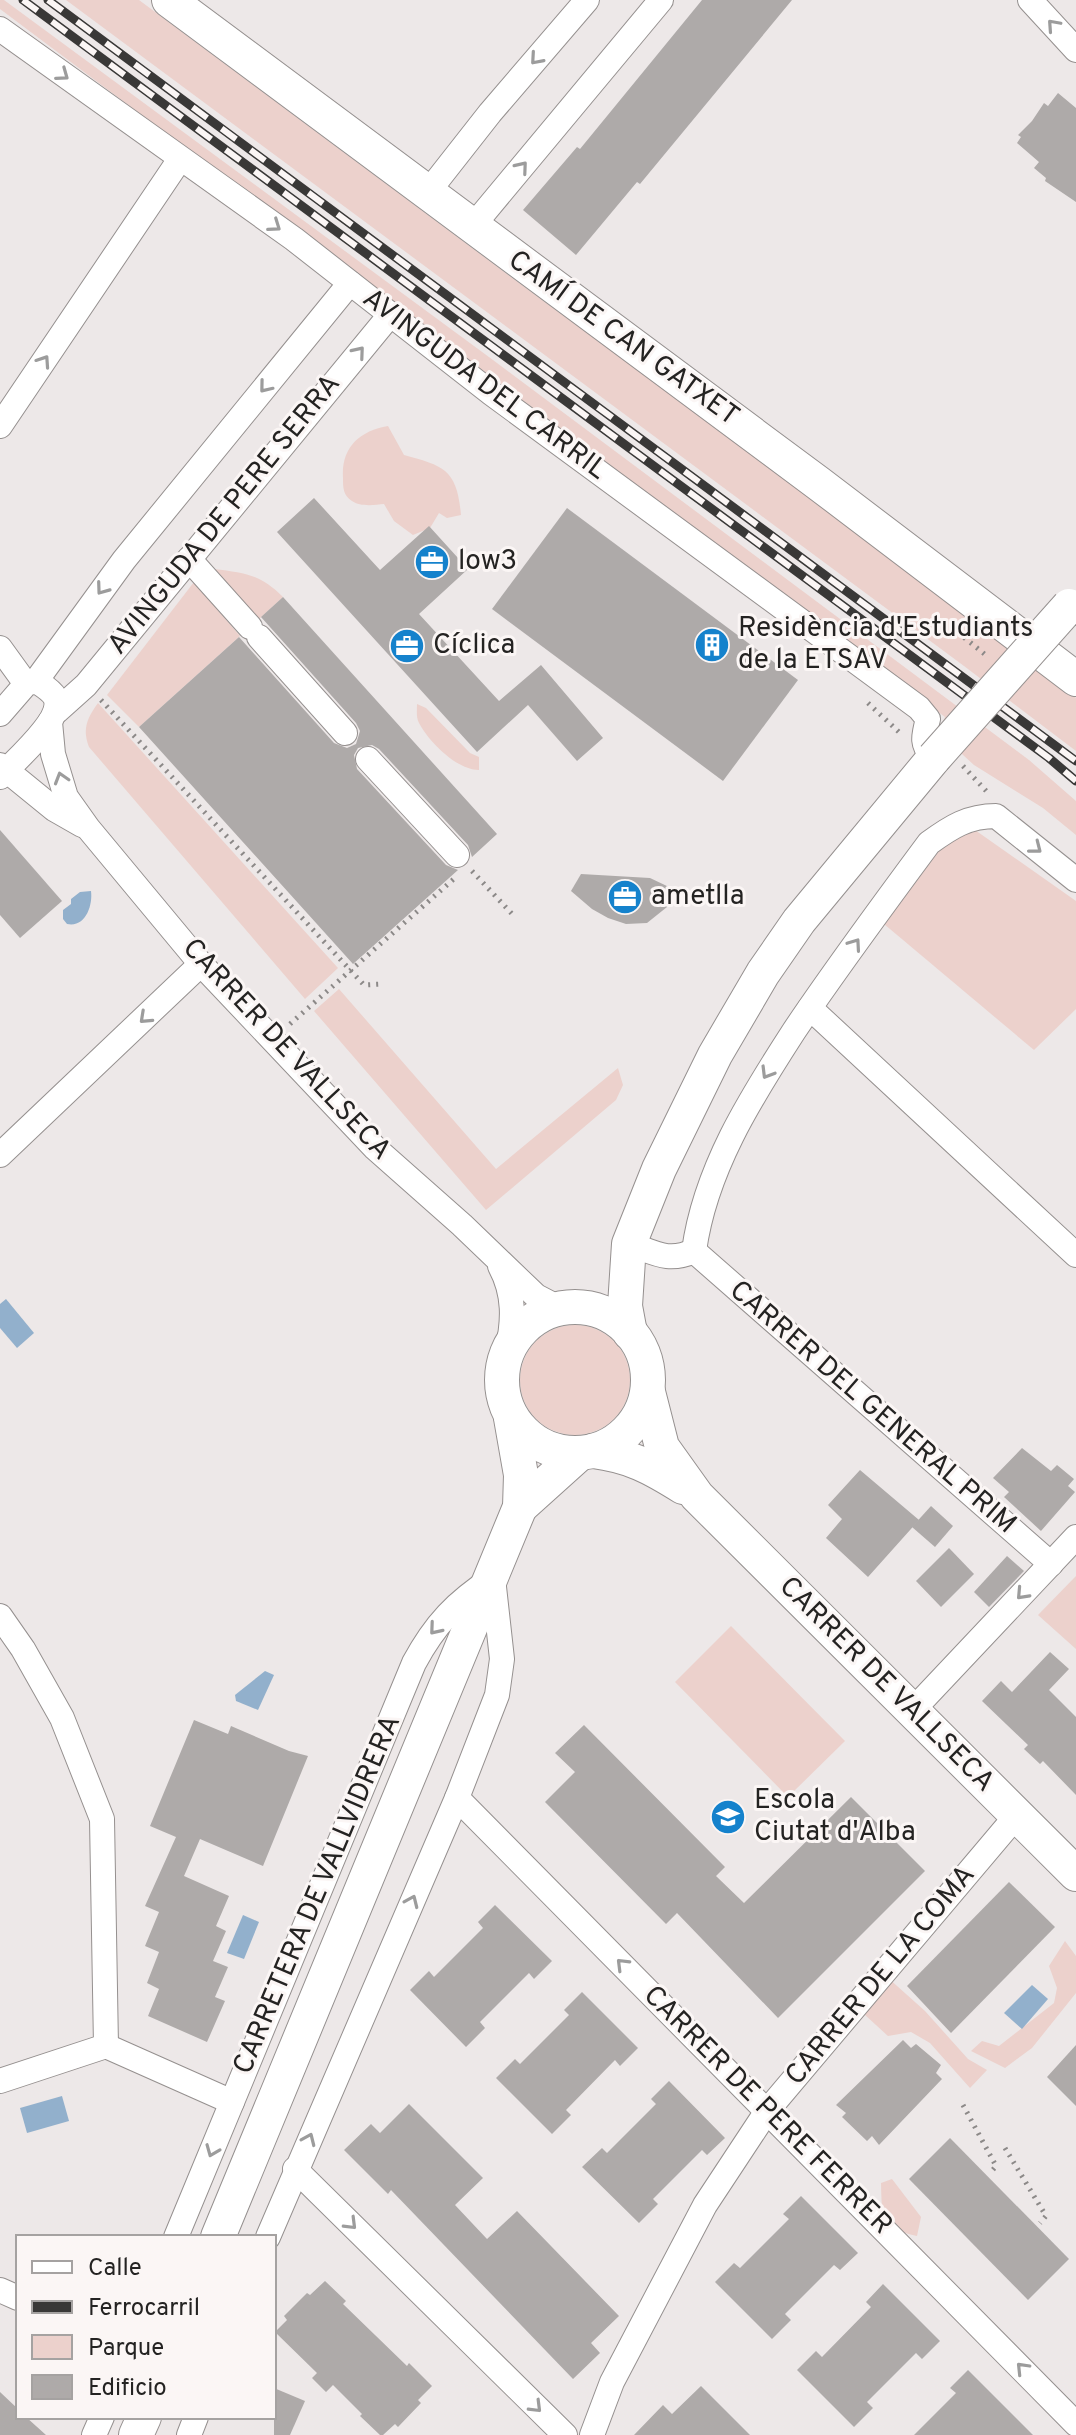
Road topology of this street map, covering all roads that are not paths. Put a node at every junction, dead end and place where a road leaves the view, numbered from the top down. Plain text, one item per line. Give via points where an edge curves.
1 (169, 0) edge
2 (587, 0) edge
3 (661, 0) edge
4 (1030, 0) edge
5 (0, 29) edge
6 (1076, 50) edge
7 (180, 159) junction
8 (428, 192) junction
9 (472, 227) junction
10 (350, 283) junction
11 (390, 315) junction
12 (0, 426) edge
13 (189, 559) junction
14 (1073, 602) edge
15 (0, 648) edge
16 (1076, 679) edge
17 (31, 682) junction
18 (0, 714) edge
19 (54, 717) junction
20 (345, 733) dead end
21 (934, 758) junction
22 (368, 759) dead end
23 (7, 766) edge
24 (88, 828) junction
25 (463, 862) road end
26 (1076, 880) edge
27 (201, 964) junction
28 (810, 1008) junction
29 (0, 1155) edge
30 (629, 1244) junction
31 (694, 1251) junction
32 (1076, 1255) edge
33 (497, 1260) junction
34 (565, 1308) junction
35 (630, 1333) junction
36 (507, 1351) junction
37 (648, 1392) junction
38 (511, 1418) junction
39 (586, 1452) junction
40 (697, 1496) junction
41 (520, 1507) junction
42 (1076, 1537) edge
43 (1051, 1564) junction
44 (493, 1578) junction
45 (0, 1616) edge
46 (911, 1712) junction
47 (457, 1798) junction
48 (1017, 1815) junction
49 (1076, 1874) edge
50 (106, 2046) junction
51 (0, 2081) edge
52 (232, 2102) junction
53 (767, 2111) junction
54 (295, 2169) junction
55 (177, 2235) edge
56 (219, 2235) edge
57 (269, 2235) edge
58 (1076, 2424) edge
59 (565, 2435) edge
60 (592, 2435) edge

1 - 8 main road, CAMÍ DE CAN GATXET
2 -> 8 street
9 -> 3 street
6 -> 4 street
5 -> 7 street, AVINGUDA DEL CARRIL
7 -> 10 street, AVINGUDA DEL CARRIL
12 -> 7 street
8 - 9 main road, CAMÍ DE CAN GATXET
9 - 16 main road, CAMÍ DE CAN GATXET
10 - 11 street, AVINGUDA DEL CARRIL
10 -> 17 street, AVINGUDA DE PERE SERRA
13 -> 11 street, AVINGUDA DE PERE SERRA
11 - 21 street, AVINGUDA DEL CARRIL via 919,708 928,719 924,748
13 - 19 street, AVINGUDA DE PERE SERRA
13 - 20 street
14 - 21 main road, bridge
15 - 17 street
17 - 18 street, AVINGUDA DE PERE SERRA
17 - 19 street via 57,700
19 - 23 street, AVINGUDA DE PERE SERRA
24 -> 19 street, CARRER DE VALLSECA via 66,797 53,754
21 - 30 main road via 763,973 700,1084
22 - 25 street
23 - 24 street, CARRER DE VALLSECA via 54,809
24 - 27 street, CARRER DE VALLSECA
28 -> 26 street via 929,843 956,823 996,816
27 -> 29 street
27 - 33 street, CARRER DE VALLSECA via 375,1148
28 -> 31 street via 724,1150 697,1226
28 - 32 street
30 - 31 street via 678,1258
30 - 34 main road via 593,1290
30 - 35 main road via 625,1306
31 - 43 street, CARRER DEL GENERAL PRIM
33 - 34 street, CARRER DE VALLSECA via 536,1296
33 - 36 street, CARRER DE VALLSECA via 508,1280 512,1305
34 - 35 main road via 605,1313
34 - 36 main road via 529,1323
35 - 37 main road via 642,1350
36 - 38 main road via 502,1389
37 - 39 main road via 639,1418 619,1439
37 - 40 main road via 662,1447
38 - 39 main road via 545,1447
38 - 41 main road, CARRETERA DE VALLVIDRERA via 521,1475
39 - 40 main road via 622,1455 646,1464
39 - 41 main road, CARRETERA DE VALLVIDRERA
40 - 46 main road, CARRER DE VALLSECA
41 - 44 main road, CARRETERA DE VALLVIDRERA
42 - 43 street
43 -> 46 street
44 - 47 street, CARRETERA DE VALLVIDRERA via 502,1659 497,1695
44 -> 52 street, CARRETERA DE VALLVIDRERA via 465,1596 430,1633 414,1663
44 - 56 main road, CARRETERA DE VALLVIDRERA
45 - 50 street via 62,1718 102,1819
46 - 48 main road, CARRER DE VALLSECA
53 -> 47 street, CARRER DE PERE FERRER
54 -> 47 street, CARRETERA DE VALLVIDRERA
48 - 49 main road, CARRER DE VALLSECA
48 - 53 street, CARRER DE LA COMA
50 - 51 street
50 - 52 street
52 -> 55 street, CARRETERA DE VALLVIDRERA
58 -> 53 street, CARRER DE PERE FERRER
53 - 60 street, CARRER DE LA COMA via 705,2205 612,2382
54 - 57 street, CARRETERA DE VALLVIDRERA
54 -> 59 street

